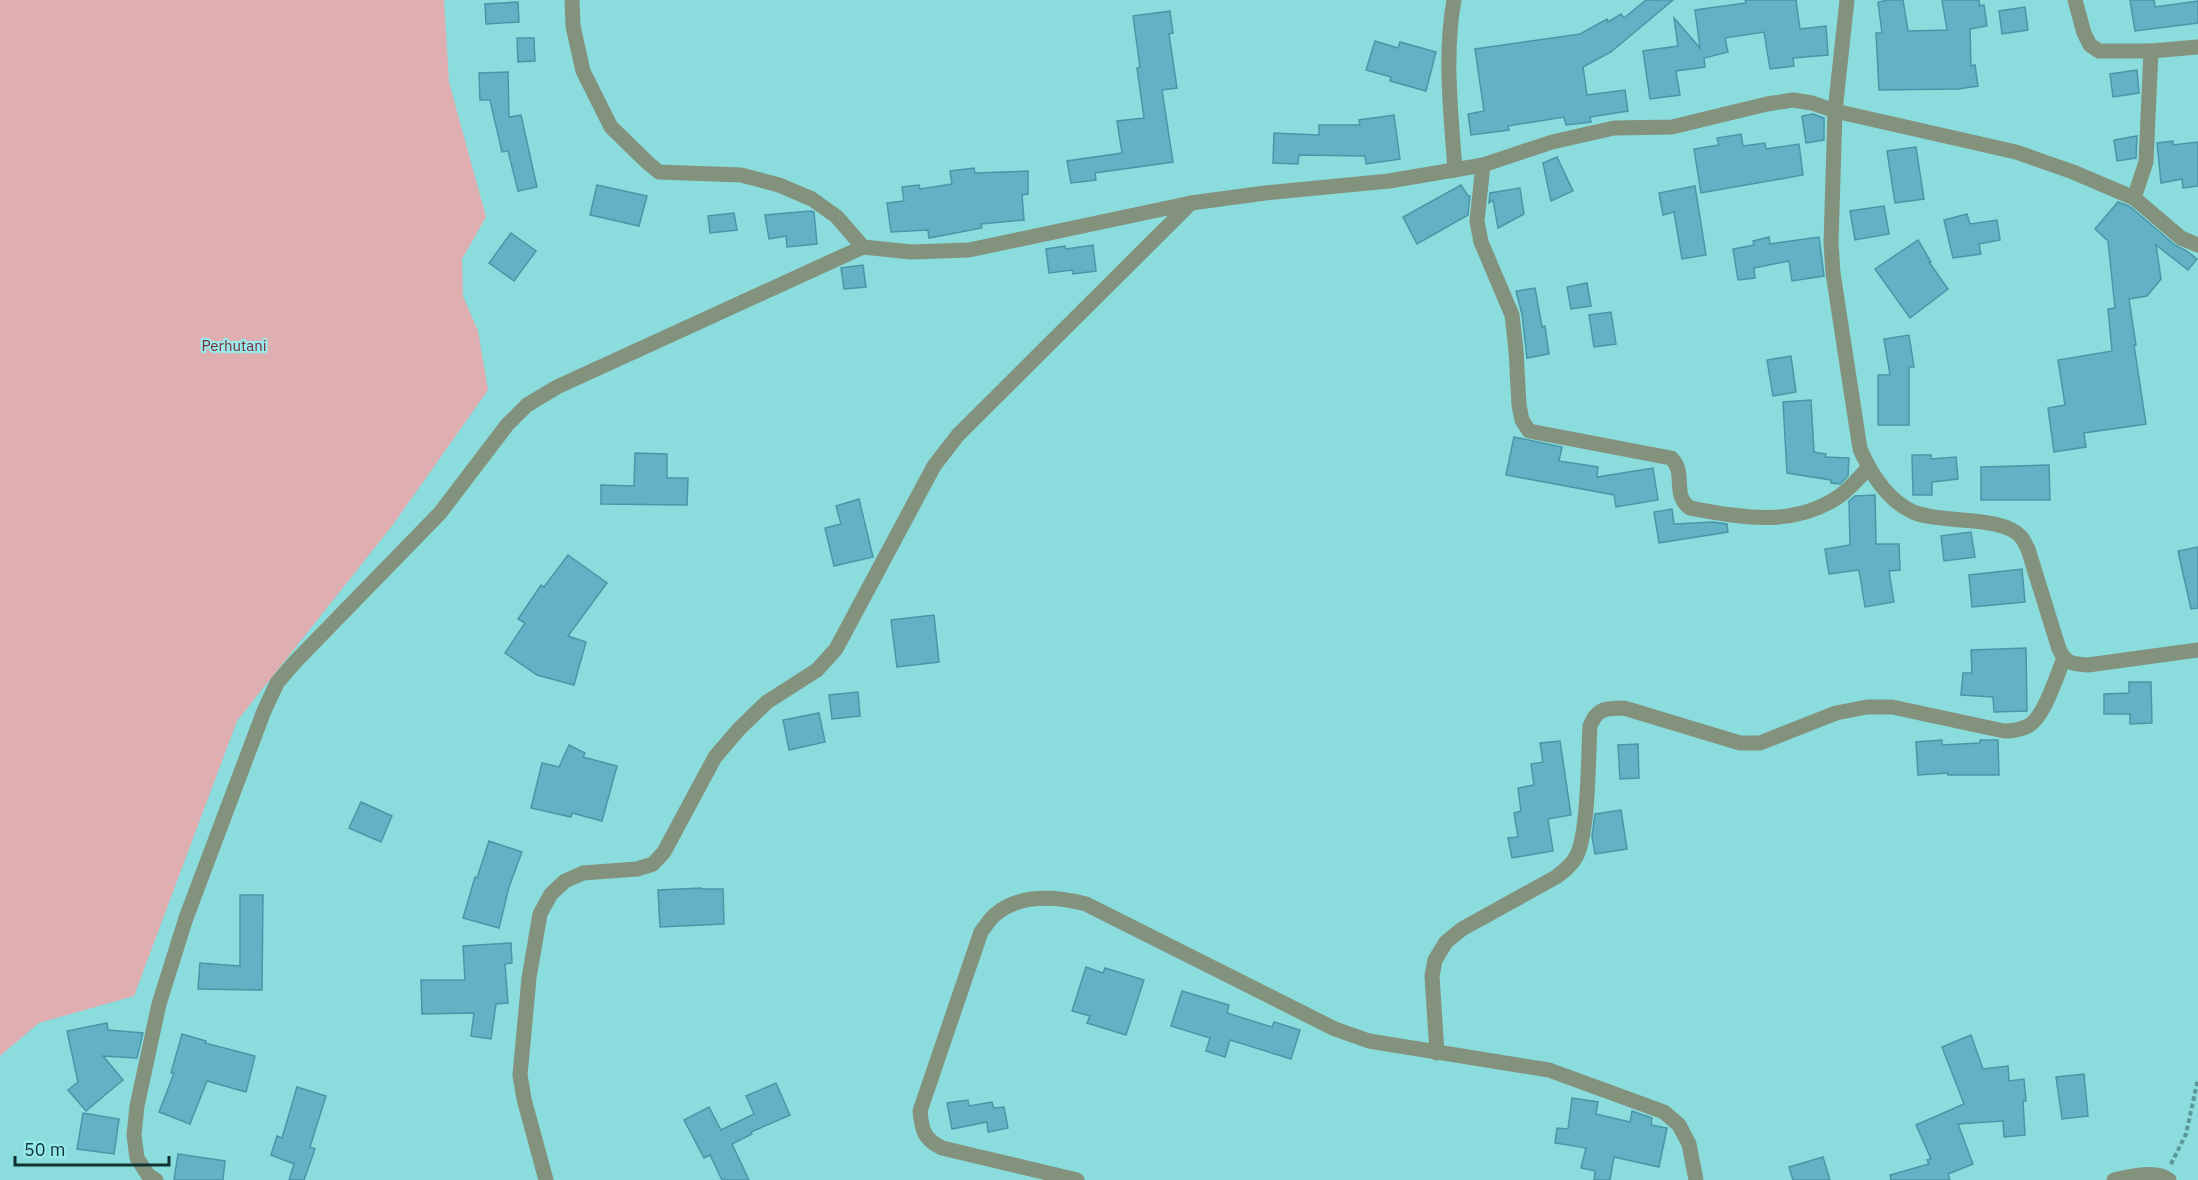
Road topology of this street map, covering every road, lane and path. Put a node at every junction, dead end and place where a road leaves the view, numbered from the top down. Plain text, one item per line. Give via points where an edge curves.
1 (572, 0) edge
2 (1454, 0) edge
3 (1847, 0) edge
4 (2075, 0) edge
5 (2198, 47) edge
6 (2151, 51) junction
7 (1835, 111) junction
8 (1484, 165) junction
9 (1455, 170) junction
10 (2134, 198) junction
11 (1191, 203) junction
12 (2198, 245) edge
13 (862, 247) junction
14 (1868, 468) junction
15 (2198, 650) edge
16 (2064, 658) junction
17 (1437, 1053) junction
18 (2198, 1079) edge
19 (2167, 1178) edge
20 (156, 1180) edge
21 (546, 1180) edge
22 (1077, 1180) edge
23 (1696, 1180) edge
24 (2114, 1180) edge

1 - 13 street via 583,71 611,127 648,163 659,172 741,175 779,185 812,199 837,217
2 - 9 street via 1450,93
3 - 7 street
4 - 6 street via 2090,45 2099,51
5 - 6 street
6 - 10 street via 2146,162
7 - 8 street via 1793,100 1672,127 1614,128 1552,142
7 - 10 street via 2016,152
7 - 14 street via 1833,273 1860,449
8 - 9 street
8 - 14 street via 1477,221 1481,242 1512,315 1519,405 1529,431 1671,458 1679,469 1683,503 1690,508 1743,517 1779,519 1813,510 1839,497
9 - 11 street
10 - 12 street via 2181,238
11 - 13 street via 969,250 911,252
11 - 21 street via 958,435 934,466 836,649 817,670 766,702 715,757 664,852 653,864 583,873 564,881 551,894 540,914 529,978 520,1075
13 - 20 street via 557,387 527,405 507,425 440,513 277,683 186,918 159,1004 134,1135 137,1158
14 - 16 street via 1894,500 1912,512 1996,525 2021,537
15 - 16 street via 2088,664 2073,664
16 - 17 street via 2041,711 2030,725 2018,730 2004,731 1892,707 1867,708 1836,713 1760,743 1740,743 1624,708 1607,708 1594,716 1590,726 1583,837 1576,856 1556,877 1462,929 1446,942 1435,960 1432,976
17 - 22 street via 1369,1041 1335,1029 1086,904 1056,897 1021,901 996,913 981,932 920,1111 921,1128 930,1142 942,1148
17 - 23 street via 1549,1070 1664,1112 1679,1125 1689,1144
18 - 19 path via 2186,1134
19 - 24 street via 2145,1175

